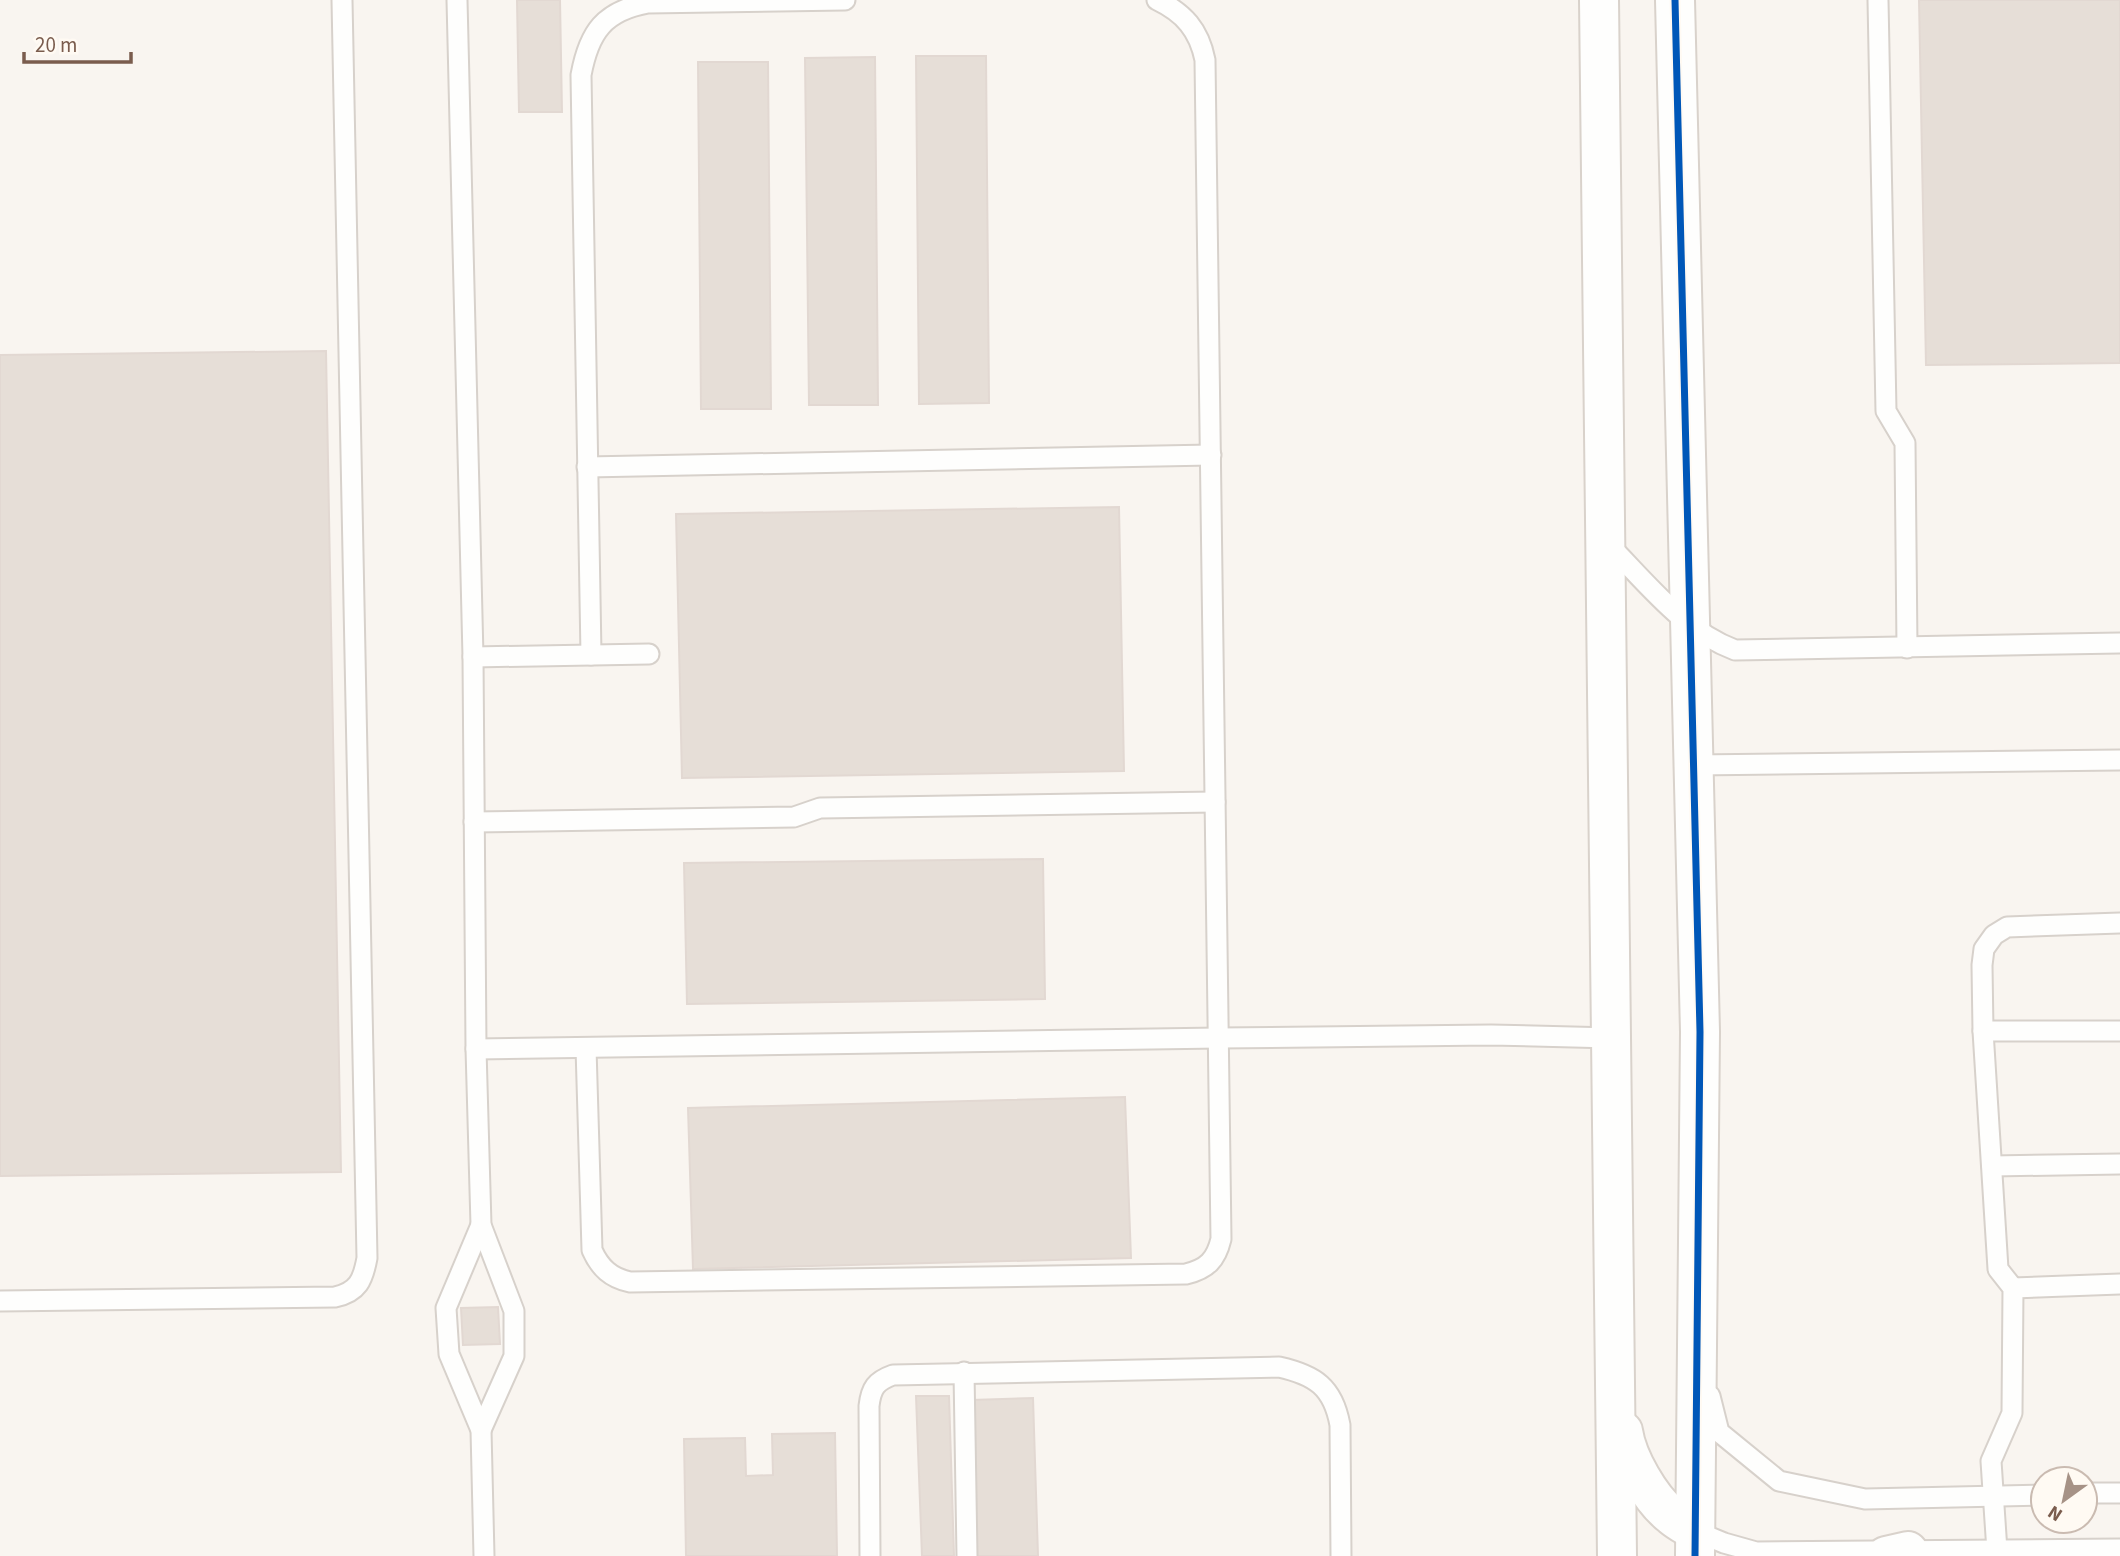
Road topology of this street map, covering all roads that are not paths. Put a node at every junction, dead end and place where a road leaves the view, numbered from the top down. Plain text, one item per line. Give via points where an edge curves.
1 (342, 0) edge
2 (457, 0) edge
3 (845, 0) edge
4 (1157, 0) edge
5 (1599, 0) edge
6 (1675, 0) edge
7 (1878, 0) edge
8 (1210, 455) junction
9 (587, 467) junction
10 (1606, 542) junction
11 (1691, 627) junction
12 (2120, 643) edge
13 (1907, 648) junction
14 (649, 654) dead end
15 (591, 655) junction
16 (473, 657) junction
17 (2120, 760) edge
18 (1695, 765) junction
19 (1215, 802) junction
20 (474, 822) junction
21 (2112, 923) edge
22 (2120, 937) edge
23 (1983, 1031) junction
24 (2120, 1031) edge
25 (1219, 1038) junction
26 (1612, 1038) junction
27 (586, 1048) junction
28 (476, 1049) junction
29 (2120, 1164) edge
30 (1992, 1166) junction
31 (481, 1225) junction
32 (2120, 1284) edge
33 (2012, 1288) junction
34 (0, 1301) edge
35 (1698, 1347) junction
36 (964, 1372) junction
37 (1614, 1373) junction
38 (481, 1430) junction
39 (2099, 1493) edge
40 (2120, 1493) edge
41 (2029, 1495) edge
42 (1994, 1496) junction
43 (1695, 1543) edge
44 (2120, 1549) edge
45 (1997, 1551) junction
46 (1897, 1553) edge
47 (484, 1556) edge
48 (870, 1556) edge
49 (967, 1556) edge
50 (1341, 1556) edge
51 (1617, 1556) edge

1 - 34 lane via 365,1273 348,1295 335,1297
2 - 16 lane
3 - 9 lane via 648,3 609,16 595,32 581,75
4 - 8 lane via 1188,22 1202,41 1205,60
5 - 10 street
6 - 11 street
7 - 13 lane via 1886,411 1905,443
8 - 9 lane
8 - 19 lane
9 - 15 lane
10 - 11 lane
10 - 26 street
11 - 13 lane via 1735,650
11 - 18 street
12 - 13 lane
14 - 15 lane
15 - 16 lane
16 - 20 lane
17 - 18 lane
18 - 35 street
19 - 20 lane via 820,808 794,817
19 - 25 lane
20 - 28 lane
21 - 22 lane
21 - 23 lane via 2007,927 1994,935 1984,948 1982,965
23 - 24 lane
23 - 30 lane
25 - 26 lane
25 - 27 lane
25 - 27 lane via 1222,1239 1212,1263 1186,1274 618,1280 597,1263 592,1250
26 - 37 street
27 - 28 lane
28 - 31 lane
29 - 30 lane
30 - 33 lane via 1998,1269
31 - 38 lane via 514,1311 514,1356
31 - 38 lane via 446,1308 449,1354
32 - 33 lane
33 - 42 lane via 2012,1413 1991,1461
35 - 42 lane via 1718,1432 1779,1481 1865,1499
35 - 43 street
36 - 48 lane via 894,1374 878,1380 870,1392
36 - 49 lane
36 - 50 lane via 1279,1367 1306,1375 1328,1391 1338,1416
37 - 43 street via 1624,1440 1636,1470
37 - 51 street
38 - 47 lane
39 - 40 lane
41 - 42 lane
42 - 45 lane
43 - 46 lane via 1724,1543 1756,1552
44 - 45 lane
45 - 46 lane

